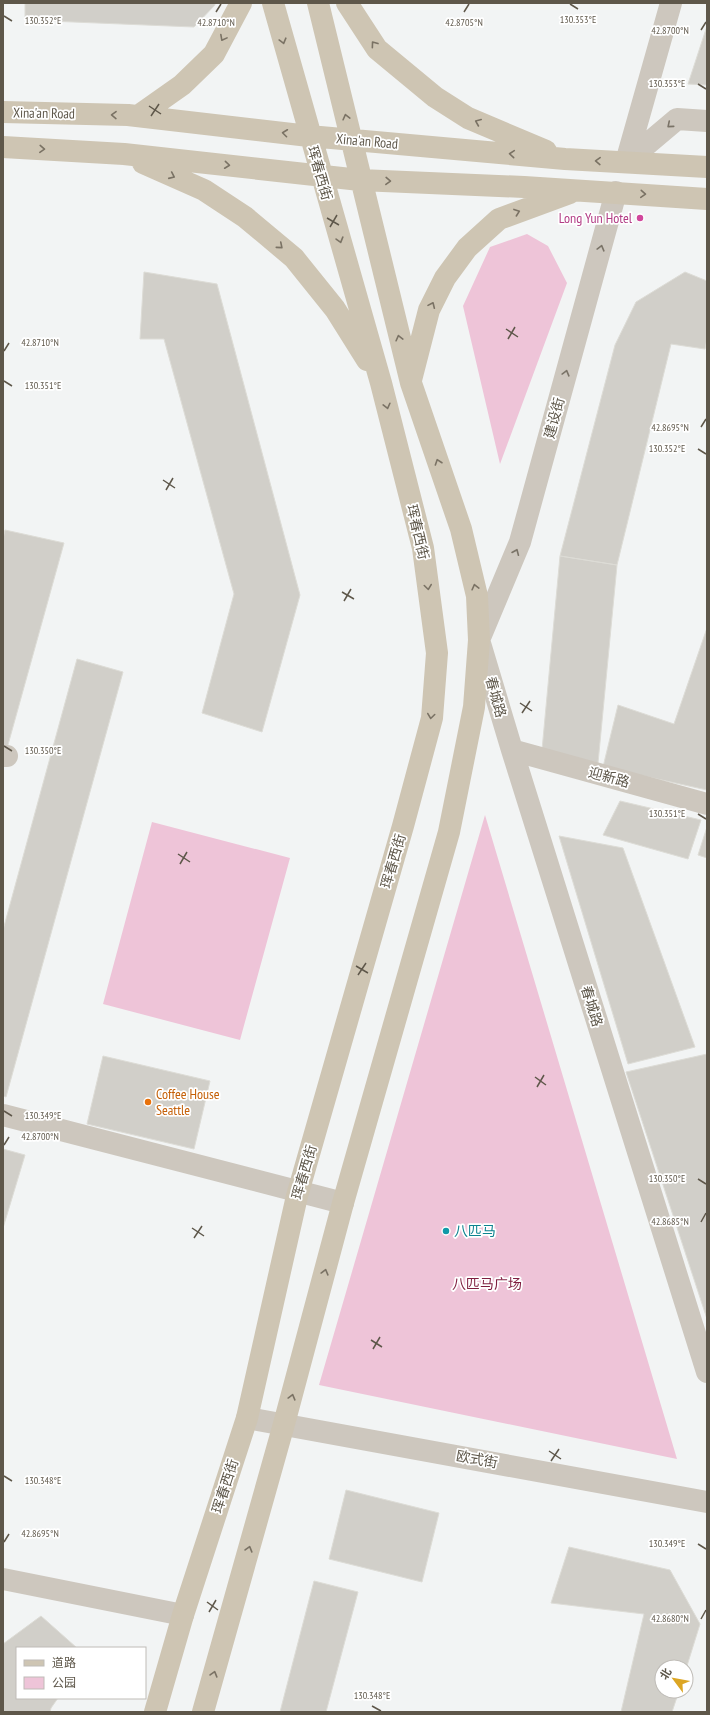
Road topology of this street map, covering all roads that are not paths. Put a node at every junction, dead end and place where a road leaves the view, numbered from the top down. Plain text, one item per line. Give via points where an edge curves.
1 (241, 3) edge
2 (272, 3) edge
3 (318, 3) edge
4 (347, 3) edge
5 (672, 3) edge
6 (3, 112) edge
7 (138, 116) junction
8 (707, 121) edge
9 (309, 136) junction
10 (351, 140) junction
11 (3, 147) edge
12 (124, 154) junction
13 (565, 159) junction
14 (626, 162) junction
15 (707, 167) edge
16 (321, 176) junction
17 (360, 180) junction
18 (577, 190) junction
19 (616, 192) junction
20 (707, 198) edge
21 (381, 383) junction
22 (411, 383) junction
23 (479, 640) junction
24 (512, 750) junction
25 (707, 804) edge
26 (3, 1115) edge
27 (299, 1191) junction
28 (343, 1203) junction
29 (707, 1372) edge
30 (247, 1418) junction
31 (284, 1424) junction
32 (707, 1502) edge
33 (3, 1579) edge
34 (183, 1615) junction
35 (155, 1712) edge
36 (203, 1712) edge

1 -> 7 main road via 214,54 182,85
2 -> 9 main road, 珲春西街
10 -> 3 main road
13 -> 4 main road via 468,118 435,97 377,49
5 - 14 street
7 -> 6 main road, Xina'an Road
9 -> 7 main road, Xina'an Road
8 -> 14 street via 677,119
9 - 10 main road, Xina'an Road
9 - 16 main road, 珲春西街
13 -> 10 main road, Xina'an Road
10 - 17 main road
11 -> 12 main road
12 -> 16 main road
12 -> 21 main road via 204,190 245,216 294,258 335,309
14 -> 13 main road, Xina'an Road
14 - 15 main road, Xina'an Road
16 - 17 main road
16 -> 21 main road, 珲春西街
17 -> 18 main road
22 -> 17 main road
18 - 19 main road
22 -> 18 main road via 429,310 445,278 468,248 499,219
19 -> 20 main road
23 -> 19 street, 建设街 via 520,542
21 -> 27 main road, 珲春西街 via 423,548 438,653 432,718
23 -> 22 main road via 477,596 461,530
23 - 24 street, 春城路
23 - 28 main road via 474,706 449,832
24 - 25 street, 迎新路
24 - 29 street, 春城路
26 - 27 street
27 - 28 street
27 - 30 main road, 珲春西街
31 -> 28 main road
30 - 31 street, 欧式街
30 - 34 main road, 珲春西街
31 - 32 street, 欧式街
36 -> 31 main road
33 - 34 street
34 - 35 main road, 珲春西街

